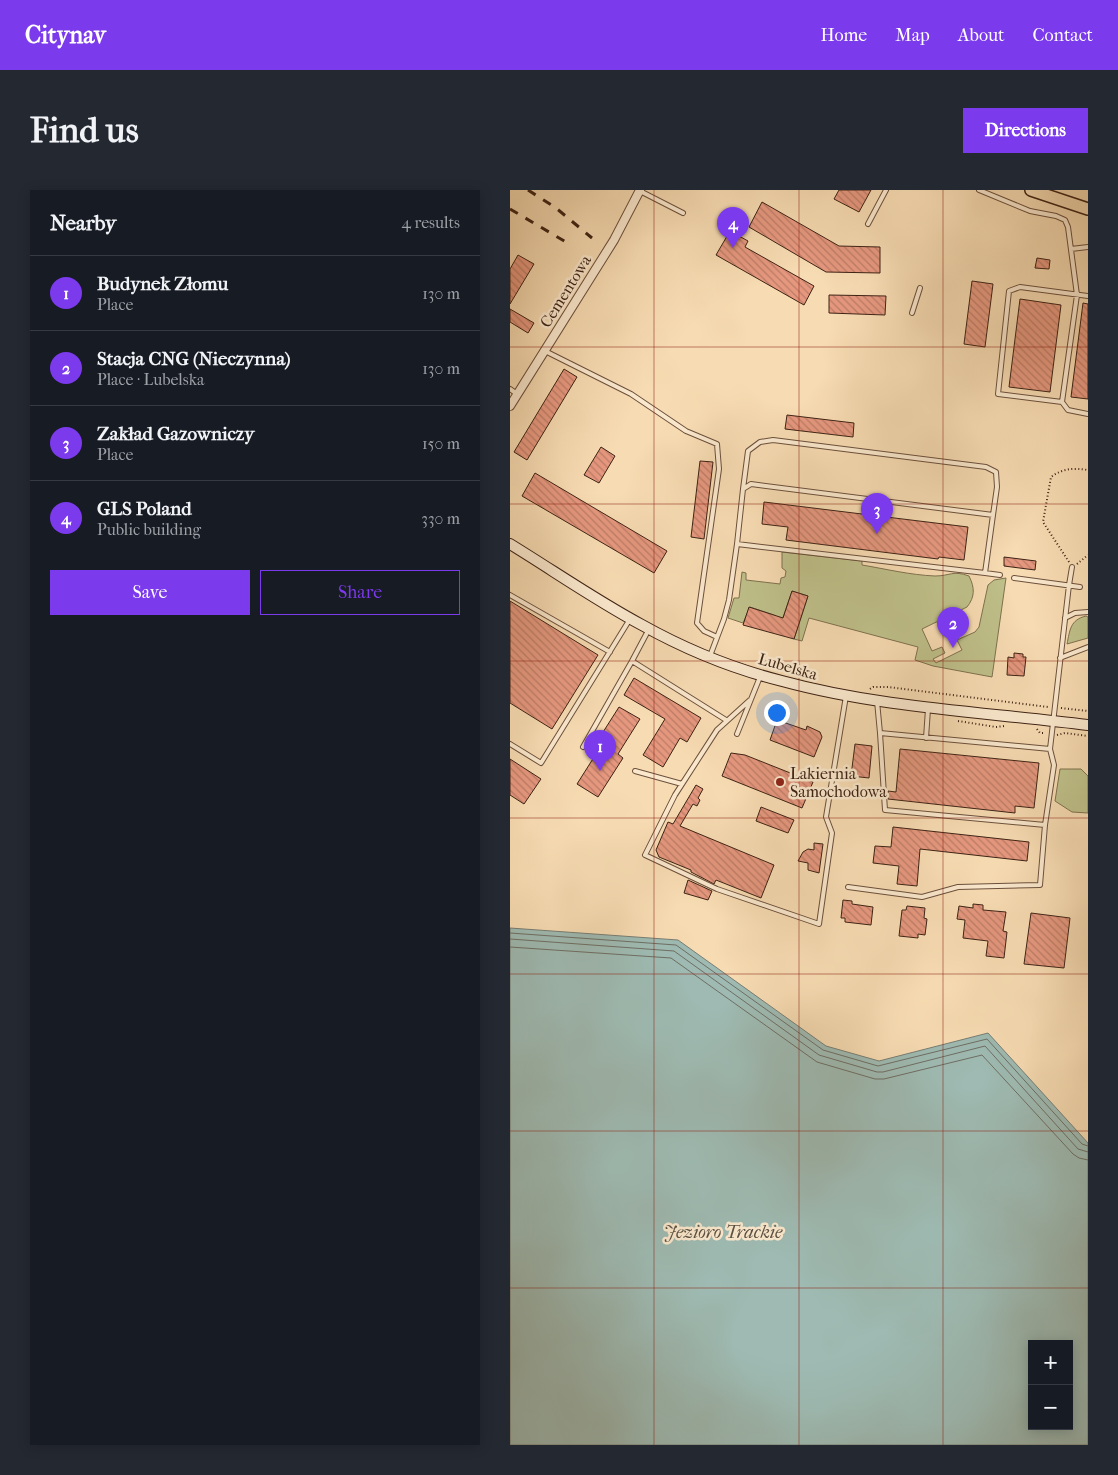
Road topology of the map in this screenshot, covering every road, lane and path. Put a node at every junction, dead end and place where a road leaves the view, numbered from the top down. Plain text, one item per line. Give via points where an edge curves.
1 (639, 190) edge
2 (886, 190) edge
3 (978, 190) edge
4 (1031, 190) edge
5 (1088, 209) edge
6 (683, 213) dead end
7 (868, 224) dead end
8 (1088, 247) edge
9 (1071, 249) junction
10 (920, 288) dead end
11 (1077, 295) junction
12 (1088, 296) edge
13 (912, 313) dead end
14 (544, 350) junction
15 (512, 394) edge
16 (1062, 402) junction
17 (510, 406) edge
18 (1088, 414) edge
19 (1088, 470) edge
20 (743, 489) junction
21 (993, 514) junction
22 (510, 544) edge
23 (737, 544) junction
24 (1088, 554) edge
25 (1072, 567) junction
26 (985, 573) junction
27 (1000, 575) dead end
28 (1014, 578) dead end
29 (1069, 585) junction
30 (1080, 587) dead end
31 (510, 595) edge
32 (1088, 612) edge
33 (631, 618) junction
34 (1065, 618) junction
35 (649, 629) junction
36 (718, 637) junction
37 (1088, 647) edge
38 (610, 652) junction
39 (710, 656) junction
40 (1060, 658) junction
41 (632, 661) junction
42 (761, 675) junction
43 (846, 696) junction
44 (864, 699) junction
45 (750, 700) junction
46 (877, 701) junction
47 (928, 707) junction
48 (1055, 708) junction
49 (1088, 711) edge
50 (726, 720) junction
51 (1053, 721) junction
52 (1088, 725) edge
53 (880, 733) junction
54 (737, 734) dead end
55 (926, 738) junction
56 (510, 744) edge
57 (583, 747) dead end
58 (1050, 750) junction
59 (635, 771) dead end
60 (682, 784) junction
61 (1045, 825) junction
62 (848, 887) dead end

1 - 6 lane
1 - 14 street, Cementowa via 614,240
2 - 7 lane
3 - 9 lane via 1030,211 1065,220
4 - 5 main road
8 - 9 lane
9 - 11 lane
10 - 13 lane
11 - 12 lane
11 - 16 lane
11 - 16 lane via 1020,287 1009,291 998,394
14 - 15 street, Cementowa
14 - 36 lane via 631,394 686,430 717,444 719,469 697,624
15 - 17 street, Cementowa
16 - 18 lane via 1068,410
19 - 25 path via 1072,468 1051,477 1043,522
20 - 21 lane via 758,484
20 - 21 lane via 748,451 760,442 773,440 986,467 996,472
20 - 23 lane
21 - 26 lane
22 - 33 street, Lubelska
23 - 26 lane
23 - 36 lane via 729,600
24 - 25 path
25 - 29 lane
26 - 27 lane
28 - 29 lane
29 - 30 lane
29 - 34 lane
31 - 38 lane
32 - 34 lane
33 - 35 street, Lubelska
33 - 38 lane
34 - 40 lane
35 - 39 street, Lubelska
35 - 41 lane
36 - 39 lane
37 - 40 lane
38 - 56 lane via 541,763
39 - 42 street, Lubelska
40 - 48 lane
41 - 50 lane
41 - 57 lane
42 - 43 street, Lubelska
42 - 45 lane
43 - 44 street, Lubelska
43 - 60 lane via 826,817 832,833 819,924 717,889 645,855
44 - 46 street, Lubelska
44 - 48 path via 865,692 873,687 888,687
45 - 50 lane
45 - 54 lane
46 - 47 street, Lubelska
46 - 53 lane
47 - 51 street, Lubelska
47 - 55 lane
48 - 49 path
48 - 51 lane
50 - 60 lane via 716,730
51 - 52 street, Lubelska
51 - 58 lane
53 - 55 lane
53 - 61 lane via 885,810
55 - 58 lane
58 - 61 lane via 1054,765
59 - 60 lane
61 - 62 lane via 1040,885 958,887 922,896

